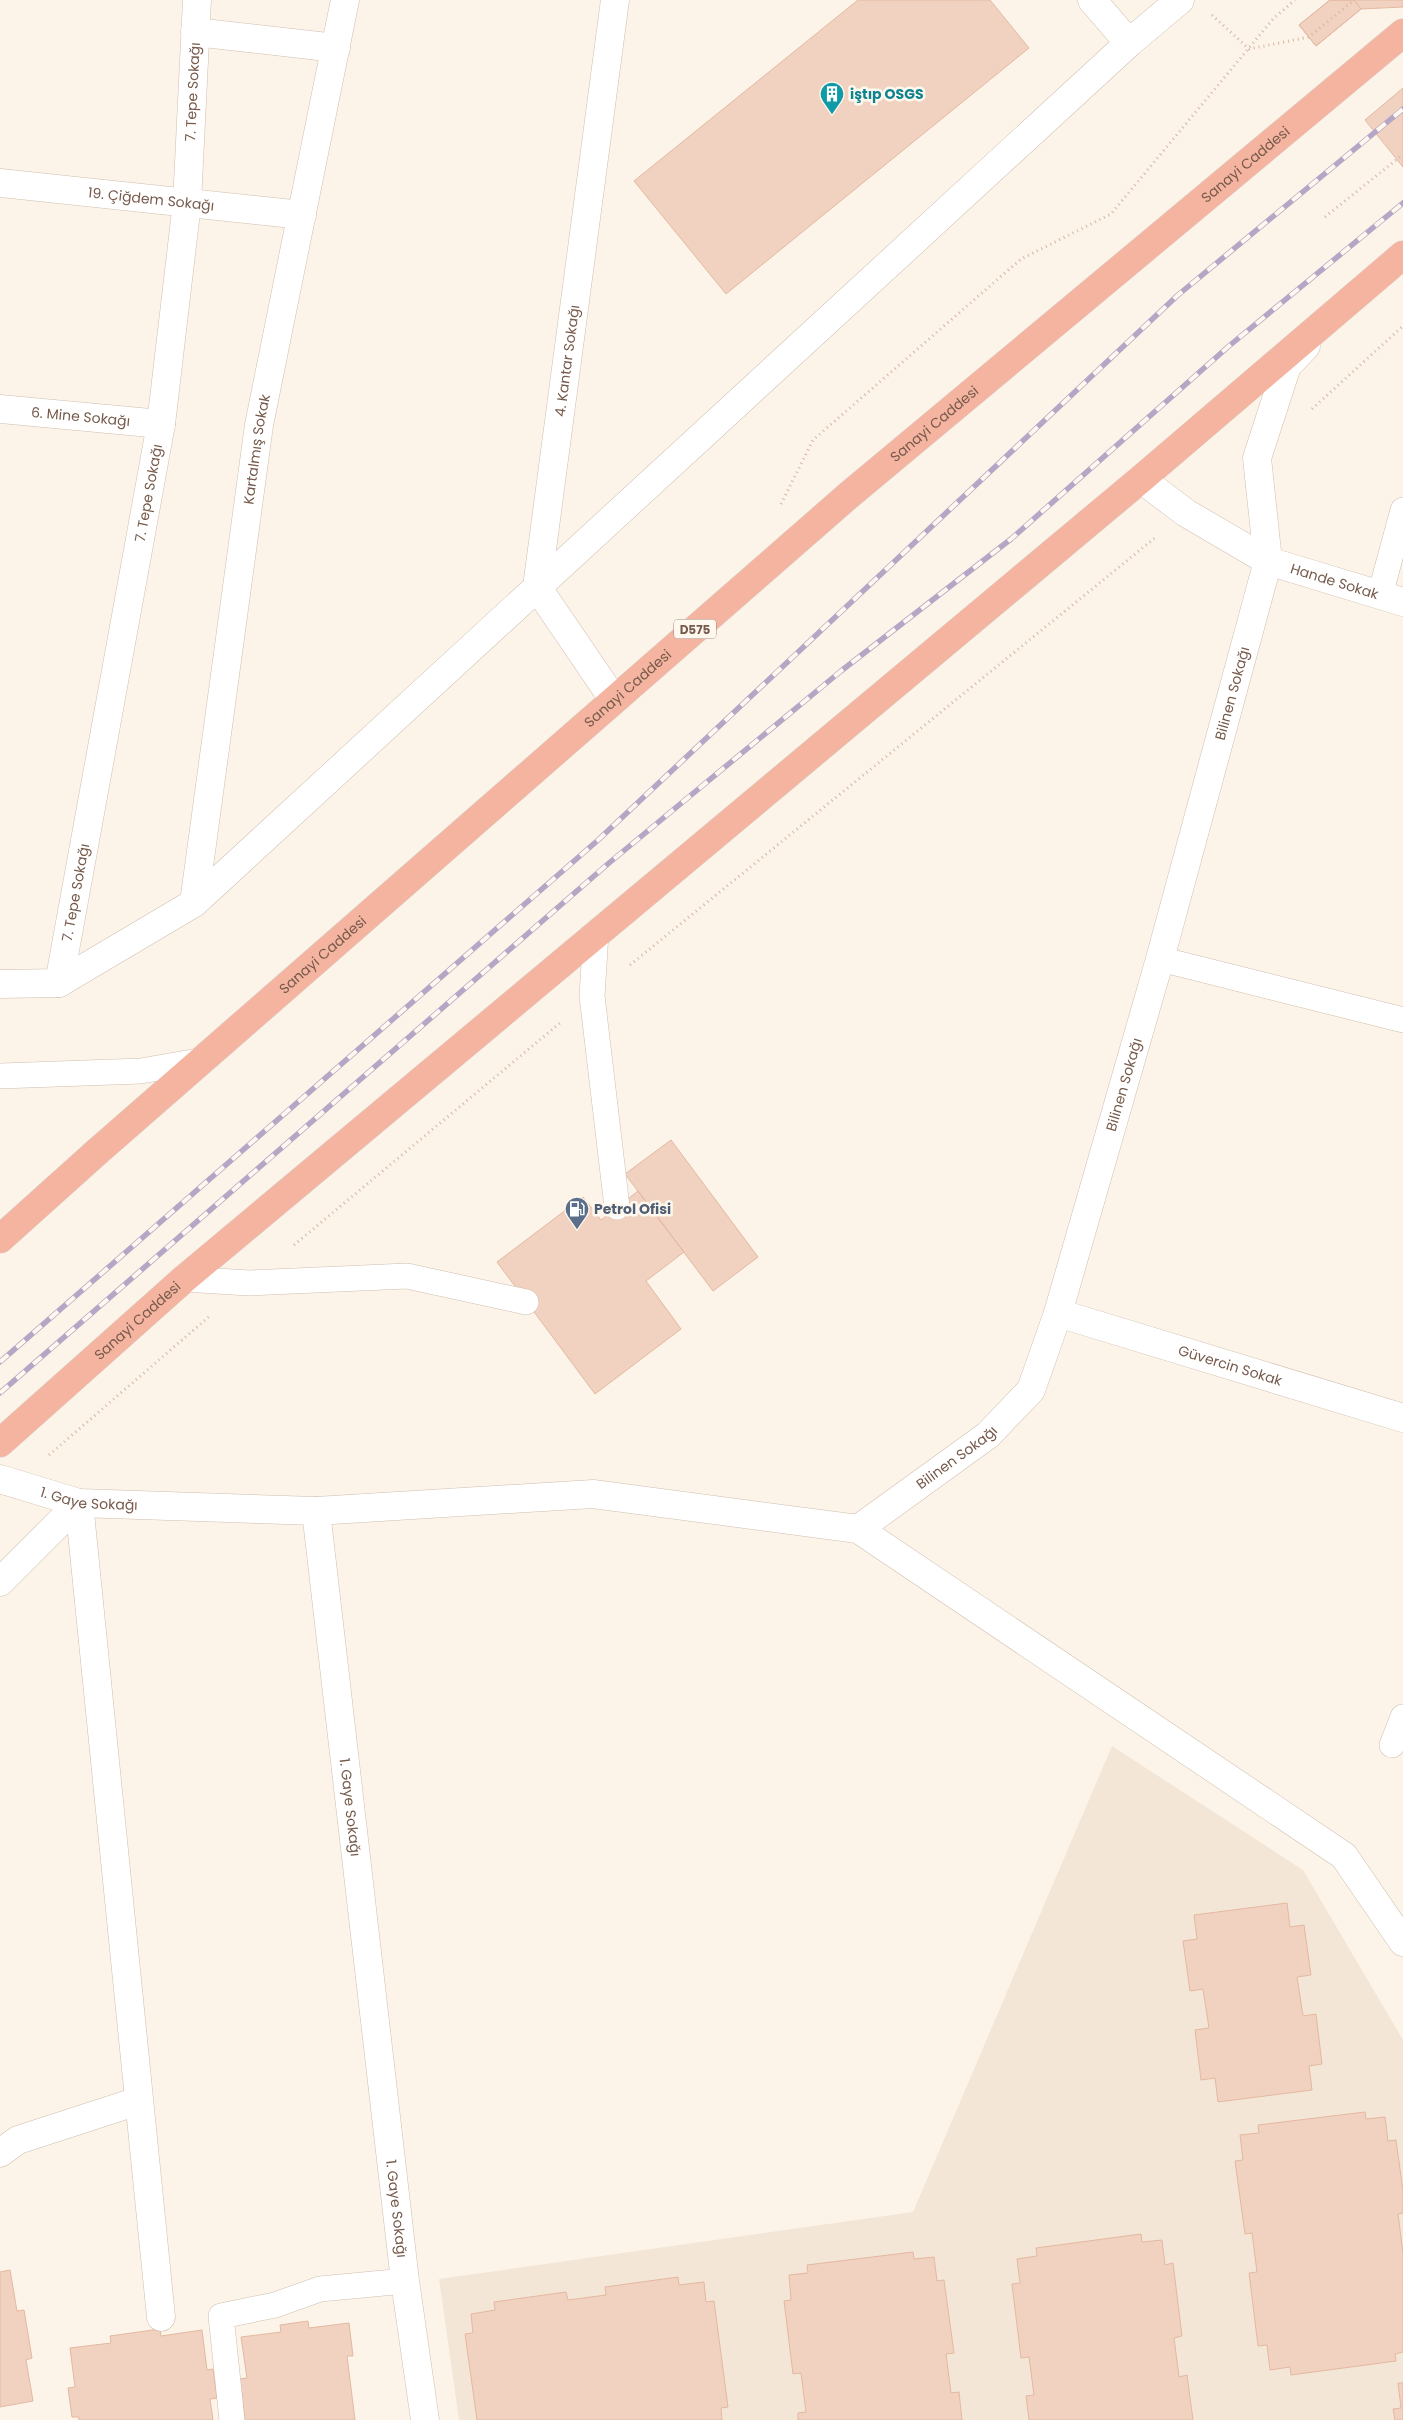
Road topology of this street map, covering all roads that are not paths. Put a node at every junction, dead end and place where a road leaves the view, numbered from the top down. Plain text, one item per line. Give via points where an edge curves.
1 (197, 0) edge
2 (345, 0) edge
3 (615, 0) edge
4 (1092, 0) edge
5 (1180, 0) edge
6 (195, 32) junction
7 (1403, 33) edge
8 (1129, 43) junction
9 (336, 48) junction
10 (0, 183) edge
11 (187, 203) junction
12 (302, 215) junction
13 (1403, 255) edge
14 (1350, 299) junction
15 (0, 409) edge
16 (161, 424) junction
17 (1141, 480) junction
18 (1403, 510) edge
19 (1268, 561) junction
20 (537, 587) junction
21 (1392, 599) edge
22 (614, 700) junction
23 (194, 903) junction
24 (596, 933) junction
25 (1160, 958) junction
26 (59, 982) junction
27 (0, 984) edge
28 (1403, 1020) edge
29 (204, 1060) junction
30 (0, 1076) edge
31 (617, 1207) dead end
32 (0, 1239) edge
33 (184, 1278) junction
34 (526, 1302) dead end
35 (1058, 1313) junction
36 (1403, 1418) edge
37 (0, 1443) edge
38 (8, 1481) edge
39 (79, 1503) junction
40 (316, 1510) junction
41 (858, 1528) junction
42 (0, 1582) edge
43 (1403, 1717) edge
44 (1392, 1746) dead end
45 (1403, 1942) edge
46 (138, 2101) junction
47 (0, 2154) edge
48 (405, 2280) junction
49 (161, 2317) dead end
50 (232, 2420) edge
51 (424, 2420) edge

1 - 6 street, 7. Tepe Sokağı
2 - 9 street, Kartalmış Sokak
3 - 20 street, 4. Kantar Sokağı
4 - 8 street
5 - 8 street
6 - 9 street
6 - 11 street, 7. Tepe Sokağı
7 - 22 highway, Sanayi Caddesi / D575 via 856,489
8 - 20 street
9 - 12 street, Kartalmış Sokak
10 - 11 street, 19. Çiğdem Sokağı
11 - 12 street, 19. Çiğdem Sokağı
11 - 16 street, 7. Tepe Sokağı
12 - 23 street, Kartalmış Sokak via 260,425
13 - 14 highway, Sanayi Caddesi
14 - 17 highway, Sanayi Caddesi
14 - 19 street via 1287,366 1257,458
15 - 16 street, 6. Mine Sokağı
16 - 26 street, 7. Tepe Sokağı
17 - 19 street, Hande Sokak via 1186,513
17 - 24 highway, Sanayi Caddesi
18 - 21 lane
19 - 21 street, Hande Sokak
19 - 25 street, Bilinen Sokağı
20 - 22 street
20 - 23 street
22 - 29 highway, Sanayi Caddesi / D575
23 - 26 street
24 - 31 lane via 592,996
24 - 33 highway, Sanayi Caddesi
25 - 28 lane
25 - 35 street, Bilinen Sokağı
26 - 27 street
29 - 30 lane via 141,1071
29 - 32 highway, Sanayi Caddesi / D575
33 - 34 lane via 249,1283 407,1276
33 - 37 highway, Sanayi Caddesi
35 - 36 street, Güvercin Sokak
35 - 41 street, Bilinen Sokağı via 1031,1390 988,1435
38 - 39 street, 1. Gaye Sokağı
39 - 40 street, 1. Gaye Sokağı
39 - 42 street
39 - 46 street
40 - 41 street via 593,1494
40 - 48 street, 1. Gaye Sokağı
41 - 45 street via 1344,1856
43 - 44 lane
46 - 47 street via 18,2140
46 - 49 street
48 - 50 lane via 320,2289 275,2305 221,2316
48 - 51 street, 1. Gaye Sokağı

